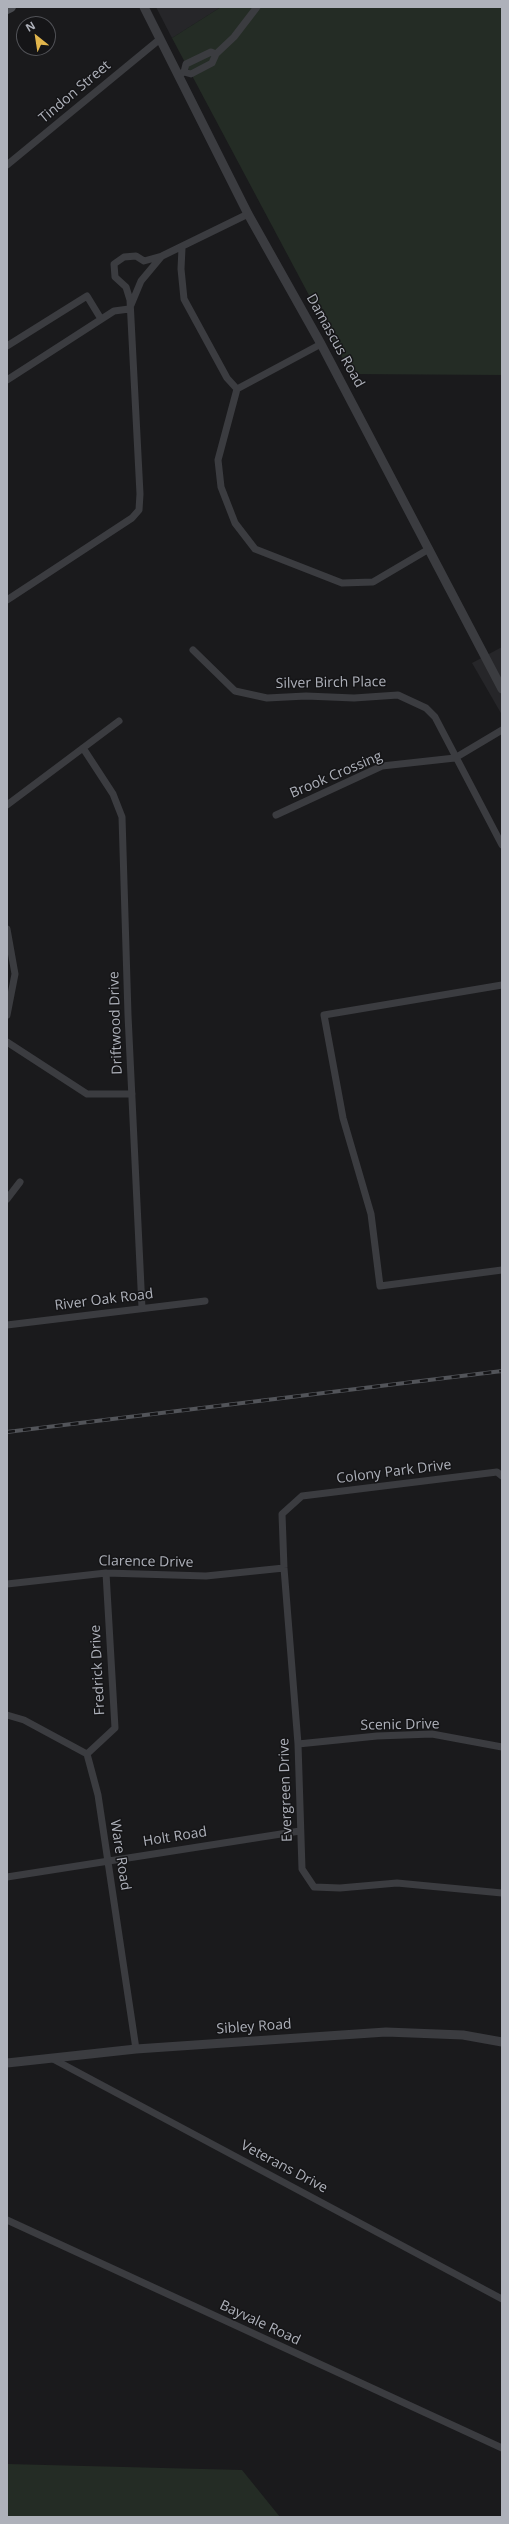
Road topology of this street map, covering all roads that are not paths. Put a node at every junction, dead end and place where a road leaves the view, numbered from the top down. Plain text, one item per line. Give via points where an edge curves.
1 (11, 7) edge
2 (144, 7) edge
3 (257, 7) edge
4 (7, 9) edge
5 (160, 39) junction
6 (216, 54) junction
7 (181, 74) junction
8 (7, 165) edge
9 (248, 214) junction
10 (182, 248) junction
11 (162, 256) junction
12 (129, 309) junction
13 (102, 319) junction
14 (321, 344) junction
15 (7, 346) edge
16 (8, 378) edge
17 (237, 389) junction
18 (429, 549) junction
19 (7, 600) edge
20 (193, 650) dead end
21 (502, 689) edge
22 (119, 721) dead end
23 (502, 730) edge
24 (83, 748) junction
25 (455, 758) junction
26 (7, 805) edge
27 (276, 815) dead end
28 (502, 845) edge
29 (7, 929) edge
30 (502, 985) edge
31 (7, 1015) edge
32 (7, 1042) edge
33 (132, 1094) junction
34 (20, 1182) dead end
35 (7, 1199) edge
36 (502, 1270) edge
37 (205, 1301) dead end
38 (142, 1308) junction
39 (7, 1325) edge
40 (502, 1476) edge
41 (290, 1505) joint
42 (284, 1568) junction
43 (106, 1573) junction
44 (7, 1584) edge
45 (7, 1715) edge
46 (298, 1744) junction
47 (502, 1747) edge
48 (87, 1754) junction
49 (300, 1831) junction
50 (107, 1861) junction
51 (7, 1877) edge
52 (502, 1893) edge
53 (502, 2042) edge
54 (136, 2048) junction
55 (53, 2059) junction
56 (7, 2063) edge
57 (7, 2220) edge
58 (502, 2299) edge
59 (502, 2448) edge

1 - 4 main road
2 - 5 street, Damascus Road
3 - 6 street via 234,37
5 - 7 street, Damascus Road
5 - 8 street, Tindon Street
6 - 7 street via 212,63 191,74
6 - 7 street via 211,52 186,64
7 - 9 street, Damascus Road
9 - 10 street
9 - 14 street, Damascus Road
10 - 11 street
10 - 17 street via 184,299 227,378
11 - 12 street via 141,281
11 - 12 street via 144,260 136,256 124,257 114,264 115,276 126,287 130,299
12 - 13 street via 114,311
12 - 19 street via 139,510 132,518
13 - 15 street via 87,296
13 - 16 street
14 - 17 street
14 - 18 street, Damascus Road
17 - 18 street via 218,460 221,487 235,523 255,549 342,583 373,582
18 - 21 street, Damascus Road
20 - 25 street, Silver Birch Place via 235,691 267,698 398,695 426,708 435,717
22 - 24 street
23 - 25 street
24 - 26 street
24 - 33 street, Driftwood Drive via 113,794 122,817
25 - 27 street, Brook Crossing via 382,766
25 - 28 street, Silver Birch Place
29 - 31 street via 15,974
30 - 36 street via 324,1014 343,1118 371,1214 380,1286
32 - 33 street via 87,1094
33 - 38 street, Driftwood Drive
34 - 35 street
37 - 38 street, River Oak Road
38 - 39 street, River Oak Road
40 - 41 street, Colony Park Drive via 497,1472 302,1496
41 - 42 street, Evergreen Drive via 282,1514
42 - 43 street, Clarence Drive via 206,1576
42 - 46 street, Evergreen Drive
43 - 44 street, Clarence Drive
43 - 48 street, Fredrick Drive via 115,1728
45 - 48 street via 24,1720
46 - 47 street, Scenic Drive via 377,1736 432,1734
46 - 49 street, Evergreen Drive
48 - 50 street, Ware Road via 98,1795
49 - 50 street, Holt Road
49 - 52 street, Evergreen Drive via 302,1869 314,1887 340,1888 397,1883
50 - 51 street, Holt Road
50 - 54 street, Ware Road
53 - 54 street, Sibley Road via 463,2035 386,2032
54 - 55 street, Sibley Road
55 - 56 street, Sibley Road
55 - 58 street, Veterans Drive
57 - 59 street, Bayvale Road

